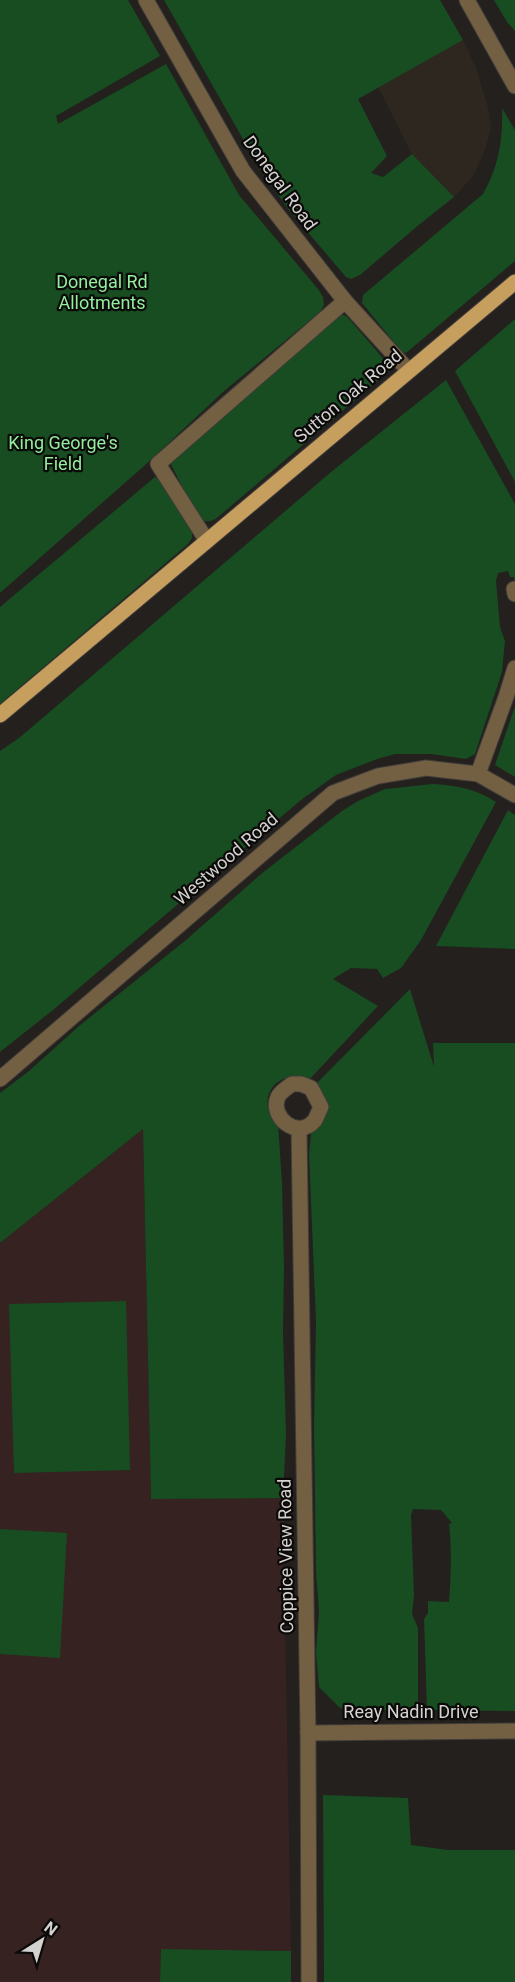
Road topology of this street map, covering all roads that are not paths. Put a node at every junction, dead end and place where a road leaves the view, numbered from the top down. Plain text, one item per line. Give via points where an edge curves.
1 (146, 0) edge
2 (467, 0) edge
3 (515, 86) edge
4 (515, 282) edge
5 (345, 301) junction
6 (408, 370) junction
7 (207, 541) junction
8 (515, 668) edge
9 (0, 715) edge
10 (478, 774) junction
11 (515, 795) edge
12 (0, 1079) edge
13 (298, 1130) dead end
14 (515, 1731) edge
15 (308, 1732) junction
16 (309, 1982) edge

1 - 5 street, Donegal Road via 243,171
2 - 3 street
4 - 6 main road, Sutton Oak Road
5 - 6 street, Donegal Road
5 - 7 street via 158,464
6 - 7 main road, Sutton Oak Road
7 - 9 main road, Sutton Oak Road
8 - 10 street
10 - 11 street, Westwood Road
10 - 12 street, Westwood Road via 426,768 378,776 333,793
13 - 15 street, Coppice View Road
14 - 15 street, Reay Nadin Drive
15 - 16 street, Coppice View Road

